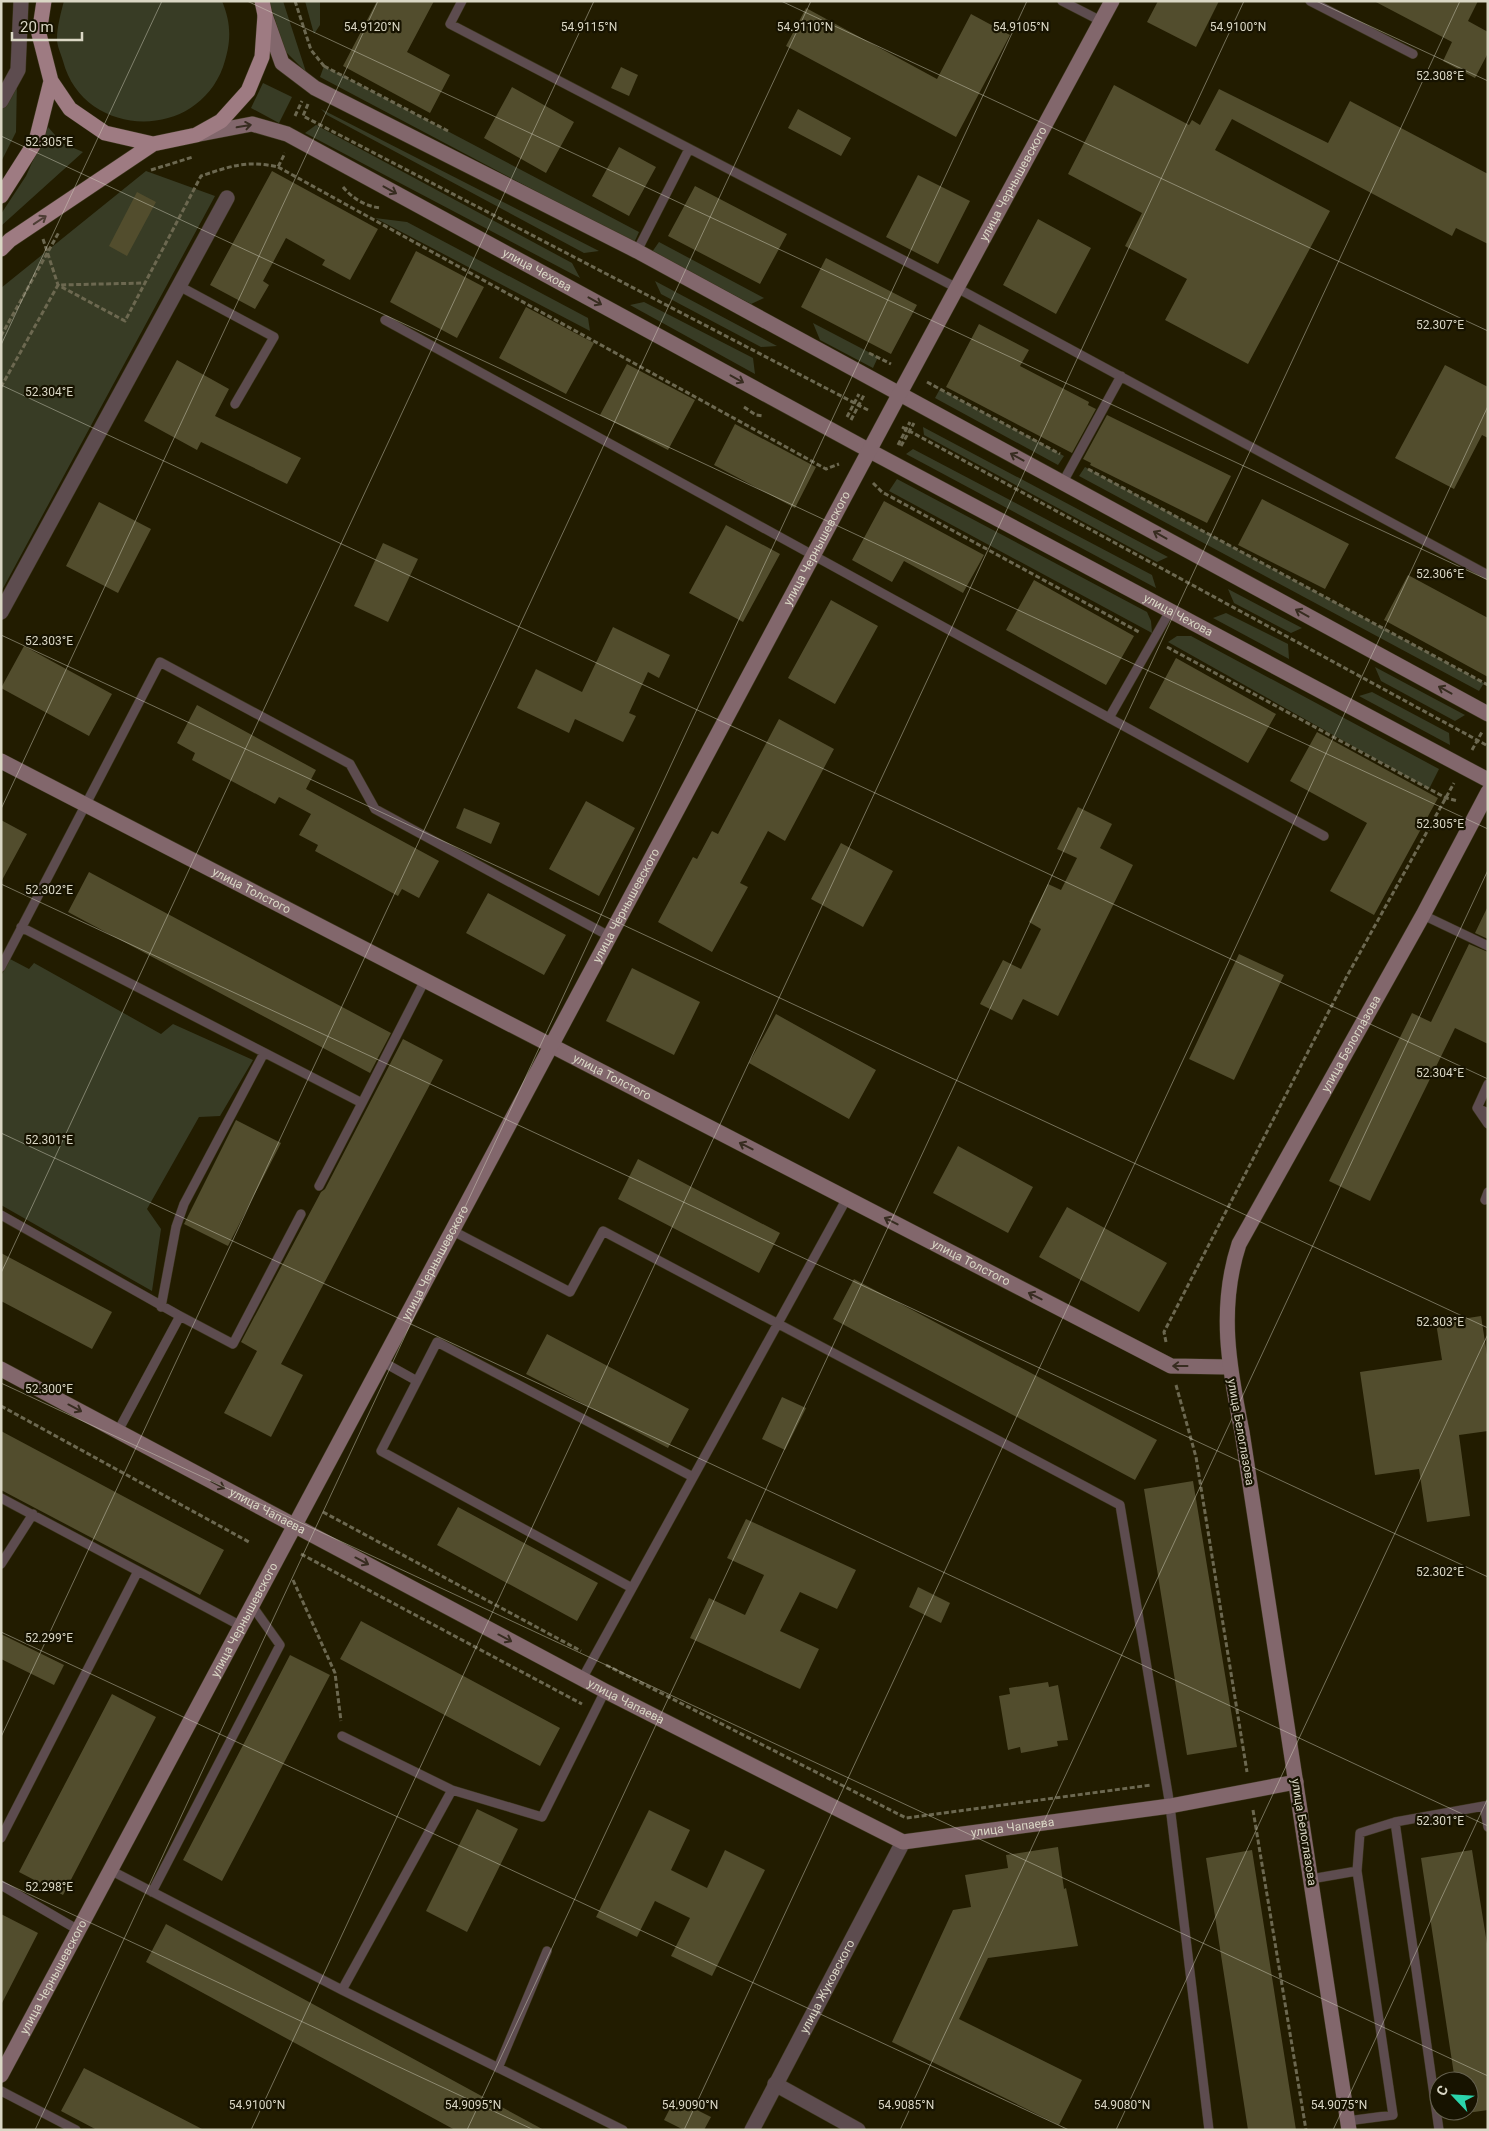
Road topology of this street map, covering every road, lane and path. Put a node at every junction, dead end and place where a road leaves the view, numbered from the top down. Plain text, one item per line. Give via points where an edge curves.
1 (21, 1) edge
2 (44, 1) edge
3 (295, 1) edge
4 (462, 1) edge
5 (1062, 1) edge
6 (1112, 1) edge
7 (1310, 1) edge
8 (263, 8) edge
9 (1101, 21) junction
10 (1413, 54) dead end
11 (322, 71) dead end
12 (6, 81) edge
13 (51, 81) junction
14 (1, 101) edge
15 (302, 101) dead end
16 (309, 104) dead end
17 (294, 118) dead end
18 (196, 135) junction
19 (153, 144) junction
20 (288, 148) dead end
21 (689, 149) junction
22 (195, 157) dead end
23 (278, 167) junction
24 (148, 172) dead end
25 (1, 196) edge
26 (227, 198) dead end
27 (63, 225) dead end
28 (41, 234) dead end
29 (1, 249) edge
30 (48, 251) junction
31 (637, 251) junction
32 (145, 283) junction
33 (58, 285) junction
34 (179, 286) junction
35 (958, 288) junction
36 (385, 320) dead end
37 (1, 336) edge
38 (1121, 376) junction
39 (920, 379) dead end
40 (1, 387) edge
41 (863, 391) dead end
42 (900, 393) junction
43 (235, 404) dead end
44 (857, 404) junction
45 (868, 410) dead end
46 (912, 422) dead end
47 (847, 423) dead end
48 (896, 424) dead end
49 (907, 430) junction
50 (897, 449) dead end
51 (870, 451) junction
52 (1074, 462) junction
53 (843, 463) dead end
54 (1063, 482) junction
55 (814, 555) junction
56 (1488, 575) edge
57 (1170, 611) junction
58 (1, 612) edge
59 (1488, 685) edge
60 (1109, 718) junction
61 (1487, 720) edge
62 (1477, 741) junction
63 (1488, 746) edge
64 (1469, 755) dead end
65 (1, 761) edge
66 (1457, 778) dead end
67 (1488, 780) edge
68 (1488, 792) edge
69 (85, 804) junction
70 (1324, 836) dead end
71 (1423, 915) junction
72 (21, 928) junction
73 (609, 936) junction
74 (1488, 946) edge
75 (1, 967) edge
76 (425, 980) junction
77 (552, 1046) junction
78 (264, 1053) junction
79 (1488, 1084) edge
80 (362, 1103) junction
81 (1476, 1108) junction
82 (1488, 1113) edge
83 (1488, 1124) edge
84 (319, 1186) dead end
85 (847, 1198) junction
86 (301, 1214) dead end
87 (1, 1215) edge
88 (453, 1231) junction
89 (161, 1306) junction
90 (180, 1316) junction
91 (778, 1324) junction
92 (383, 1362) junction
93 (1171, 1366) junction
94 (1229, 1367) junction
95 (1, 1369) edge
96 (417, 1381) junction
97 (1, 1406) edge
98 (118, 1431) junction
99 (693, 1477) junction
100 (1, 1498) edge
101 (322, 1512) dead end
102 (33, 1514) junction
103 (296, 1526) junction
104 (249, 1542) dead end
105 (1, 1564) edge
106 (138, 1571) junction
107 (293, 1580) dead end
108 (632, 1588) junction
109 (252, 1607) junction
110 (241, 1626) junction
111 (593, 1658) junction
112 (582, 1679) junction
113 (605, 1691) junction
114 (342, 1736) joint
115 (1296, 1782) junction
116 (1166, 1783) junction
117 (452, 1790) junction
118 (1250, 1792) junction
119 (1486, 1805) edge
120 (1170, 1806) junction
121 (1395, 1822) junction
122 (1488, 1828) edge
123 (1, 1838) edge
124 (902, 1842) junction
125 (110, 1870) junction
126 (1357, 1871) junction
127 (1311, 1878) junction
128 (1, 1886) edge
129 (152, 1892) junction
130 (80, 1931) junction
131 (547, 1951) dead end
132 (342, 1990) junction
133 (498, 2068) junction
134 (1, 2075) edge
135 (775, 2084) junction
136 (1, 2091) edge
137 (1348, 2125) edge
138 (76, 2130) edge
139 (623, 2130) edge
140 (752, 2130) edge
141 (858, 2130) edge
142 (1209, 2130) edge
143 (1306, 2130) edge
144 (1439, 2130) edge

1 - 12 street via 18,70
2 - 13 main road via 39,34
3 - 11 path via 311,50 324,66
4 - 21 lane via 450,24
5 - 9 lane
6 - 9 street, улица Чернышевского
7 - 10 lane
8 - 18 main road via 262,57 248,91 221,120
8 - 31 street via 282,63 315,88
9 - 35 street, улица Чернышевского
12 - 14 street
13 - 19 main road via 70,109 105,134
13 - 25 main road via 36,141
15 - 17 path
16 - 44 path via 303,116
18 - 19 main road
18 -> 51 street, улица Чехова via 252,124 287,134
29 -> 19 main road
20 - 23 path
21 - 31 lane
21 - 35 lane
22 - 24 path
23 - 32 path via 236,164 201,176
23 - 53 path via 826,469
26 - 34 street
27 - 30 path
28 - 30 path
30 - 33 path
30 - 37 path
31 - 42 street
32 - 33 path
32 - 33 path via 125,321
33 - 40 path
34 - 43 lane via 274,337
34 - 58 street
35 - 38 lane
35 - 42 street, улица Чернышевского
36 - 55 lane
38 - 52 lane
38 - 56 lane
39 - 52 path
41 - 44 path
42 - 51 street
54 -> 42 street
44 - 45 path
44 - 47 path
46 - 49 path
48 - 49 path
49 - 50 path
49 - 62 path
51 - 55 street, улица Чернышевского
51 - 57 street, улица Чехова
52 - 54 lane
52 - 59 path
61 -> 54 street
55 - 60 lane
55 - 73 street, улица Чернышевского
57 - 60 lane
57 - 67 street, улица Чехова
60 - 70 lane
61 - 62 path
62 - 63 path
62 - 64 path
65 - 69 street, улица Толстого
66 - 93 path via 1348,976 1164,1332
68 - 71 street, улица Белоглазова
69 - 72 lane
69 - 73 lane via 160,662 350,764 376,809
69 - 76 street, улица Толстого
71 - 74 lane
71 - 94 street, улица Белоглазова via 1238,1244 1228,1293
72 - 75 lane
72 - 78 lane
73 - 77 street, улица Чернышевского
76 - 77 street, улица Толстого
76 - 80 lane
85 -> 77 street, улица Толстого
77 - 88 street, улица Чернышевского
78 - 80 lane
78 - 89 lane via 184,1204 176,1227
79 - 81 lane
80 - 84 lane
81 - 82 lane
81 - 83 lane
85 - 91 lane
93 -> 85 street, улица Толстого
86 - 90 lane via 233,1344
87 - 89 lane
88 - 91 lane via 570,1292 603,1231
88 - 92 street, улица Чернышевского
89 - 90 lane
90 - 98 lane
91 - 99 lane
91 - 116 lane via 1120,1505
92 - 96 lane
92 - 103 street, улица Чернышевского
94 -> 93 street, улица Толстого
93 - 118 path via 1196,1458
94 - 115 street, улица Белоглазова
95 -> 98 street, улица Чапаева
96 - 99 lane via 438,1342
96 - 108 lane via 381,1451
97 - 104 path
98 -> 103 street, улица Чапаева
99 - 108 lane
100 - 102 lane
101 - 111 path
102 - 105 lane
102 - 106 lane
103 - 109 street, улица Чернышевского
103 -> 112 street, улица Чапаева
106 - 110 lane
106 - 123 lane
107 - 114 path via 335,1672
108 - 111 lane
109 - 110 street, улица Чернышевского
109 - 129 lane via 280,1645
110 - 125 street, улица Чернышевского
111 - 112 lane
111 - 116 path via 906,1818
112 - 113 street, улица Чапаева
113 - 117 lane via 542,1817
113 - 124 street, улица Чапаева
114 - 117 lane
115 - 118 street, улица Чапаева
115 - 127 street, улица Белоглазова
116 - 120 lane
117 - 132 lane
118 - 120 street, улица Чапаева
118 - 143 path
119 - 121 lane
119 - 122 lane
120 - 124 street, улица Чапаева
120 - 142 lane
121 - 126 lane via 1360,1833
121 - 144 lane
124 - 135 street, улица Жуковского
125 - 129 lane
125 - 130 street, улица Чернышевского
126 - 127 lane
126 - 137 lane via 1393,2114
127 - 137 street, улица Белоглазова
128 - 130 lane
129 - 132 lane
130 - 134 street, улица Чернышевского
131 - 133 lane
132 - 133 lane
133 - 139 lane
135 - 140 street, улица Жуковского
135 - 141 street
136 - 138 lane

